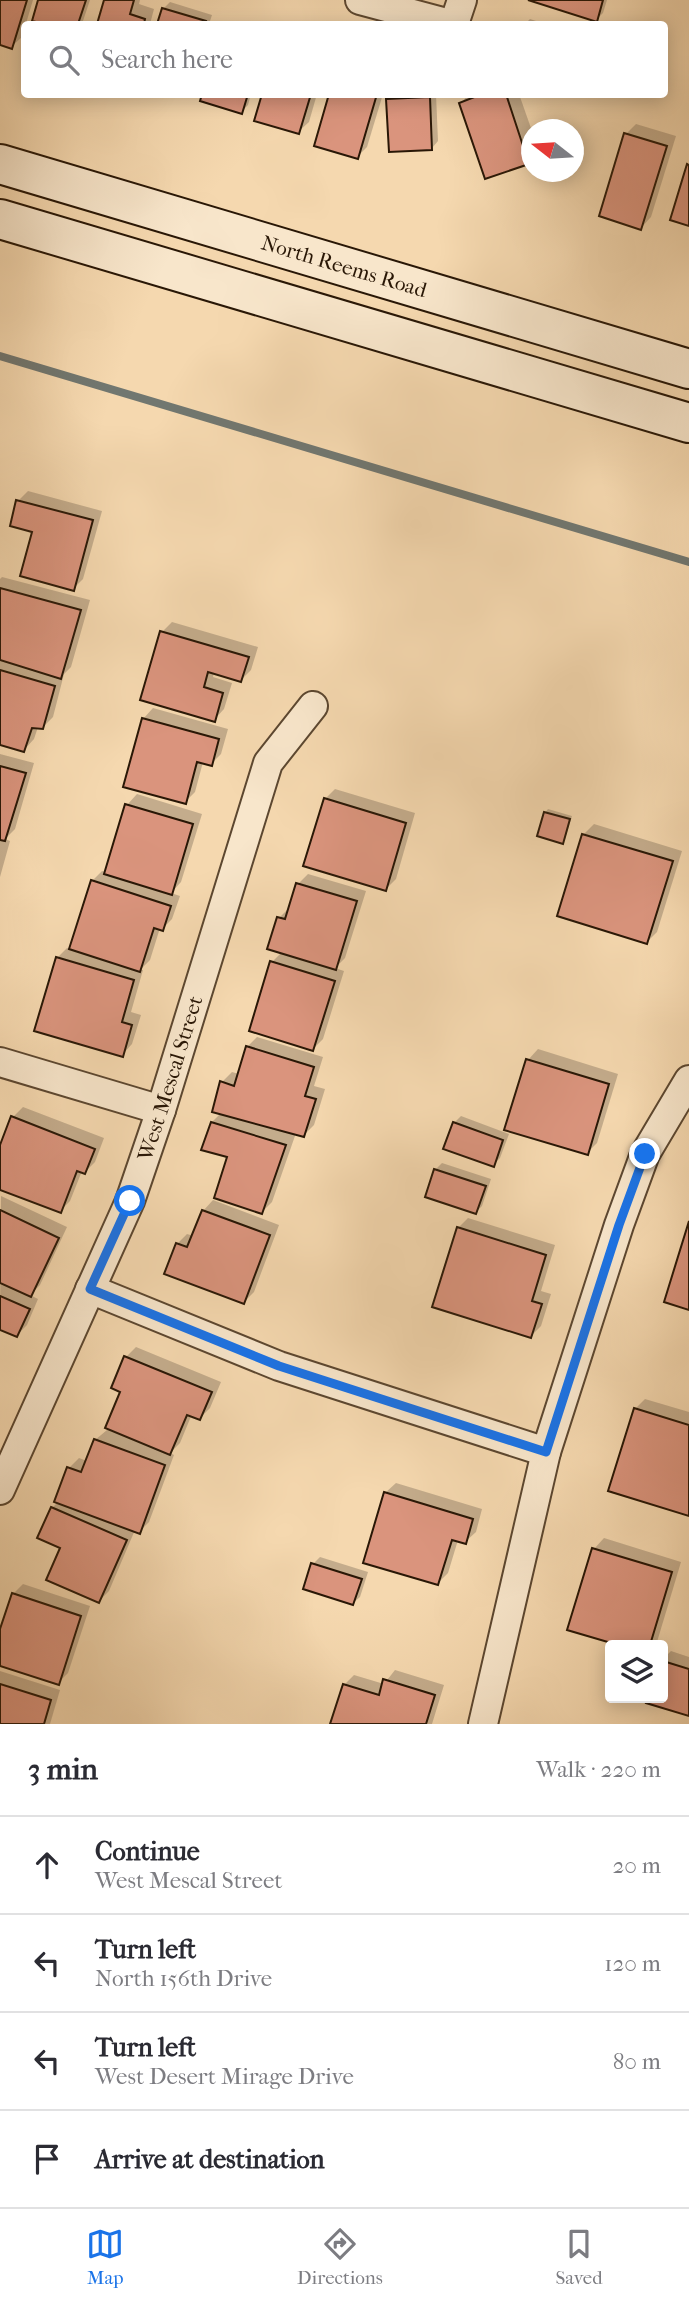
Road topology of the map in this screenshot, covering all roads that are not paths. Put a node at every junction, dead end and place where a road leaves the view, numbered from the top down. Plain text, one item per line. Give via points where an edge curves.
1 (360, 0) edge
2 (462, 0) edge
3 (440, 21) edge
4 (453, 21) edge
5 (0, 164) edge
6 (0, 219) edge
7 (689, 369) edge
8 (689, 423) edge
9 (313, 706) dead end
10 (0, 1062) edge
11 (689, 1080) edge
12 (161, 1110) junction
13 (90, 1289) junction
14 (546, 1452) junction
15 (0, 1490) edge
16 (483, 1724) edge

1 - 3 street
2 - 4 street
5 - 7 main road, North Reems Road
6 - 8 main road
9 - 12 street, West Mescal Street via 268,763
10 - 12 street
11 - 14 street via 645,1154
12 - 13 street, West Mescal Street via 130,1201
13 - 14 street via 279,1366
13 - 15 street, West Mescal Street
14 - 16 street

